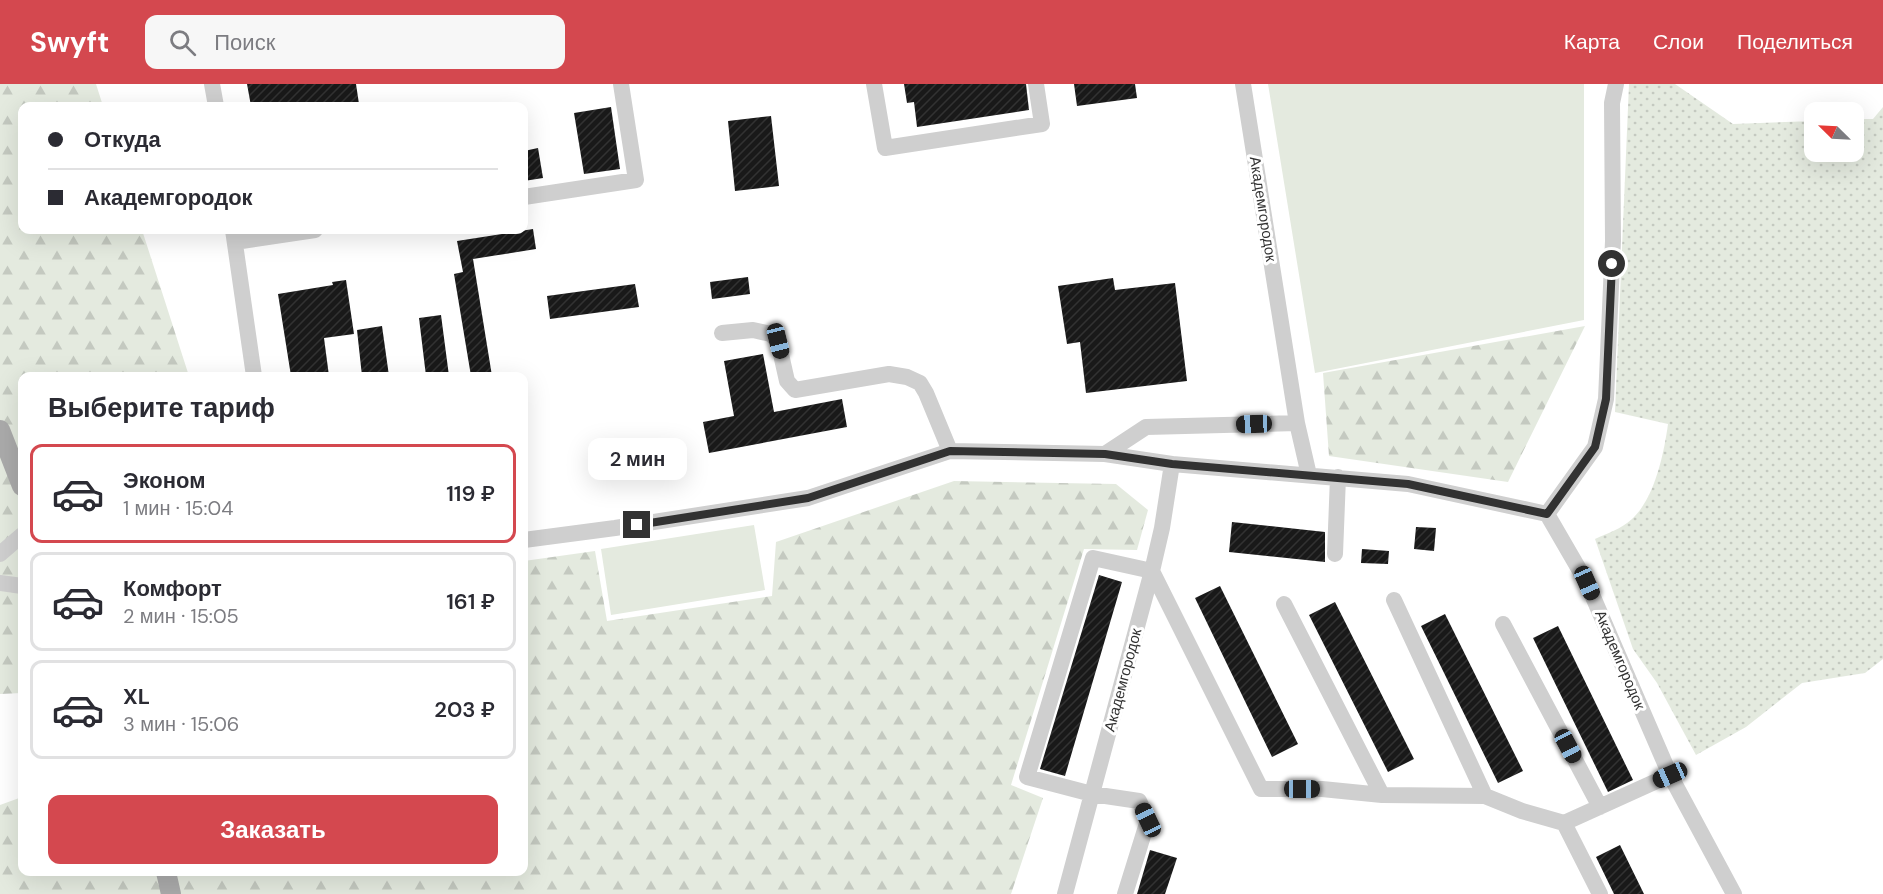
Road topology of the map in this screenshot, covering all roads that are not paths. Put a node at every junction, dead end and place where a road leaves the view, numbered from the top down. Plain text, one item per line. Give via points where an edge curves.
1 (212, 84) edge
2 (621, 84) edge
3 (874, 84) edge
4 (1036, 84) edge
5 (1243, 84) edge
6 (1616, 84) edge
7 (215, 102) edge
8 (528, 196) edge
9 (261, 234) edge
10 (234, 236) edge
11 (722, 333) dead end
12 (253, 372) edge
13 (1297, 423) junction
14 (0, 430) edge
15 (950, 451) junction
16 (1105, 454) junction
17 (1172, 464) junction
18 (1309, 475) junction
19 (18, 476) edge
20 (1338, 477) junction
21 (1547, 514) junction
22 (18, 538) edge
23 (528, 539) edge
24 (0, 554) edge
25 (1335, 554) dead end
26 (1152, 571) junction
27 (0, 583) edge
28 (18, 585) edge
29 (1394, 600) dead end
30 (1284, 604) dead end
31 (1503, 624) dead end
32 (1670, 775) junction
33 (1092, 794) junction
34 (1382, 795) junction
35 (1485, 795) junction
36 (1600, 807) junction
37 (1564, 823) junction
38 (167, 876) edge
39 (171, 894) edge
40 (1065, 894) edge
41 (1125, 894) edge
42 (1599, 894) edge
43 (1734, 894) edge

1 - 7 street
2 - 8 street via 636,180
3 - 4 street via 885,148 1042,124
5 - 13 street, Академгородок
6 - 21 street via 1612,103 1613,241 1606,399 1595,447
9 - 10 street
10 - 12 street
11 - 15 street via 753,330 771,334 778,341 787,381 795,390 889,374 920,383
13 - 16 street via 1146,427
13 - 18 street, Академгородок
14 - 19 main road
15 - 16 street
15 - 23 street via 808,498
16 - 17 street
17 - 18 street
17 - 26 street, Академгородок
18 - 20 street
20 - 21 street via 1408,484
20 - 25 street
21 - 32 street, Академгородок via 1587,583
22 - 24 street
26 - 33 street, Академгородок
26 - 33 street via 1093,558 1027,777
26 - 34 street via 1261,789 1322,789
27 - 28 street
29 - 35 street
30 - 34 street
31 - 36 street
32 - 36 street
32 - 43 street, Академгородок
33 - 40 street, Академгородок
33 - 41 street via 1139,801 1148,820
34 - 35 street
35 - 37 street
36 - 37 street
37 - 42 street
38 - 39 main road

